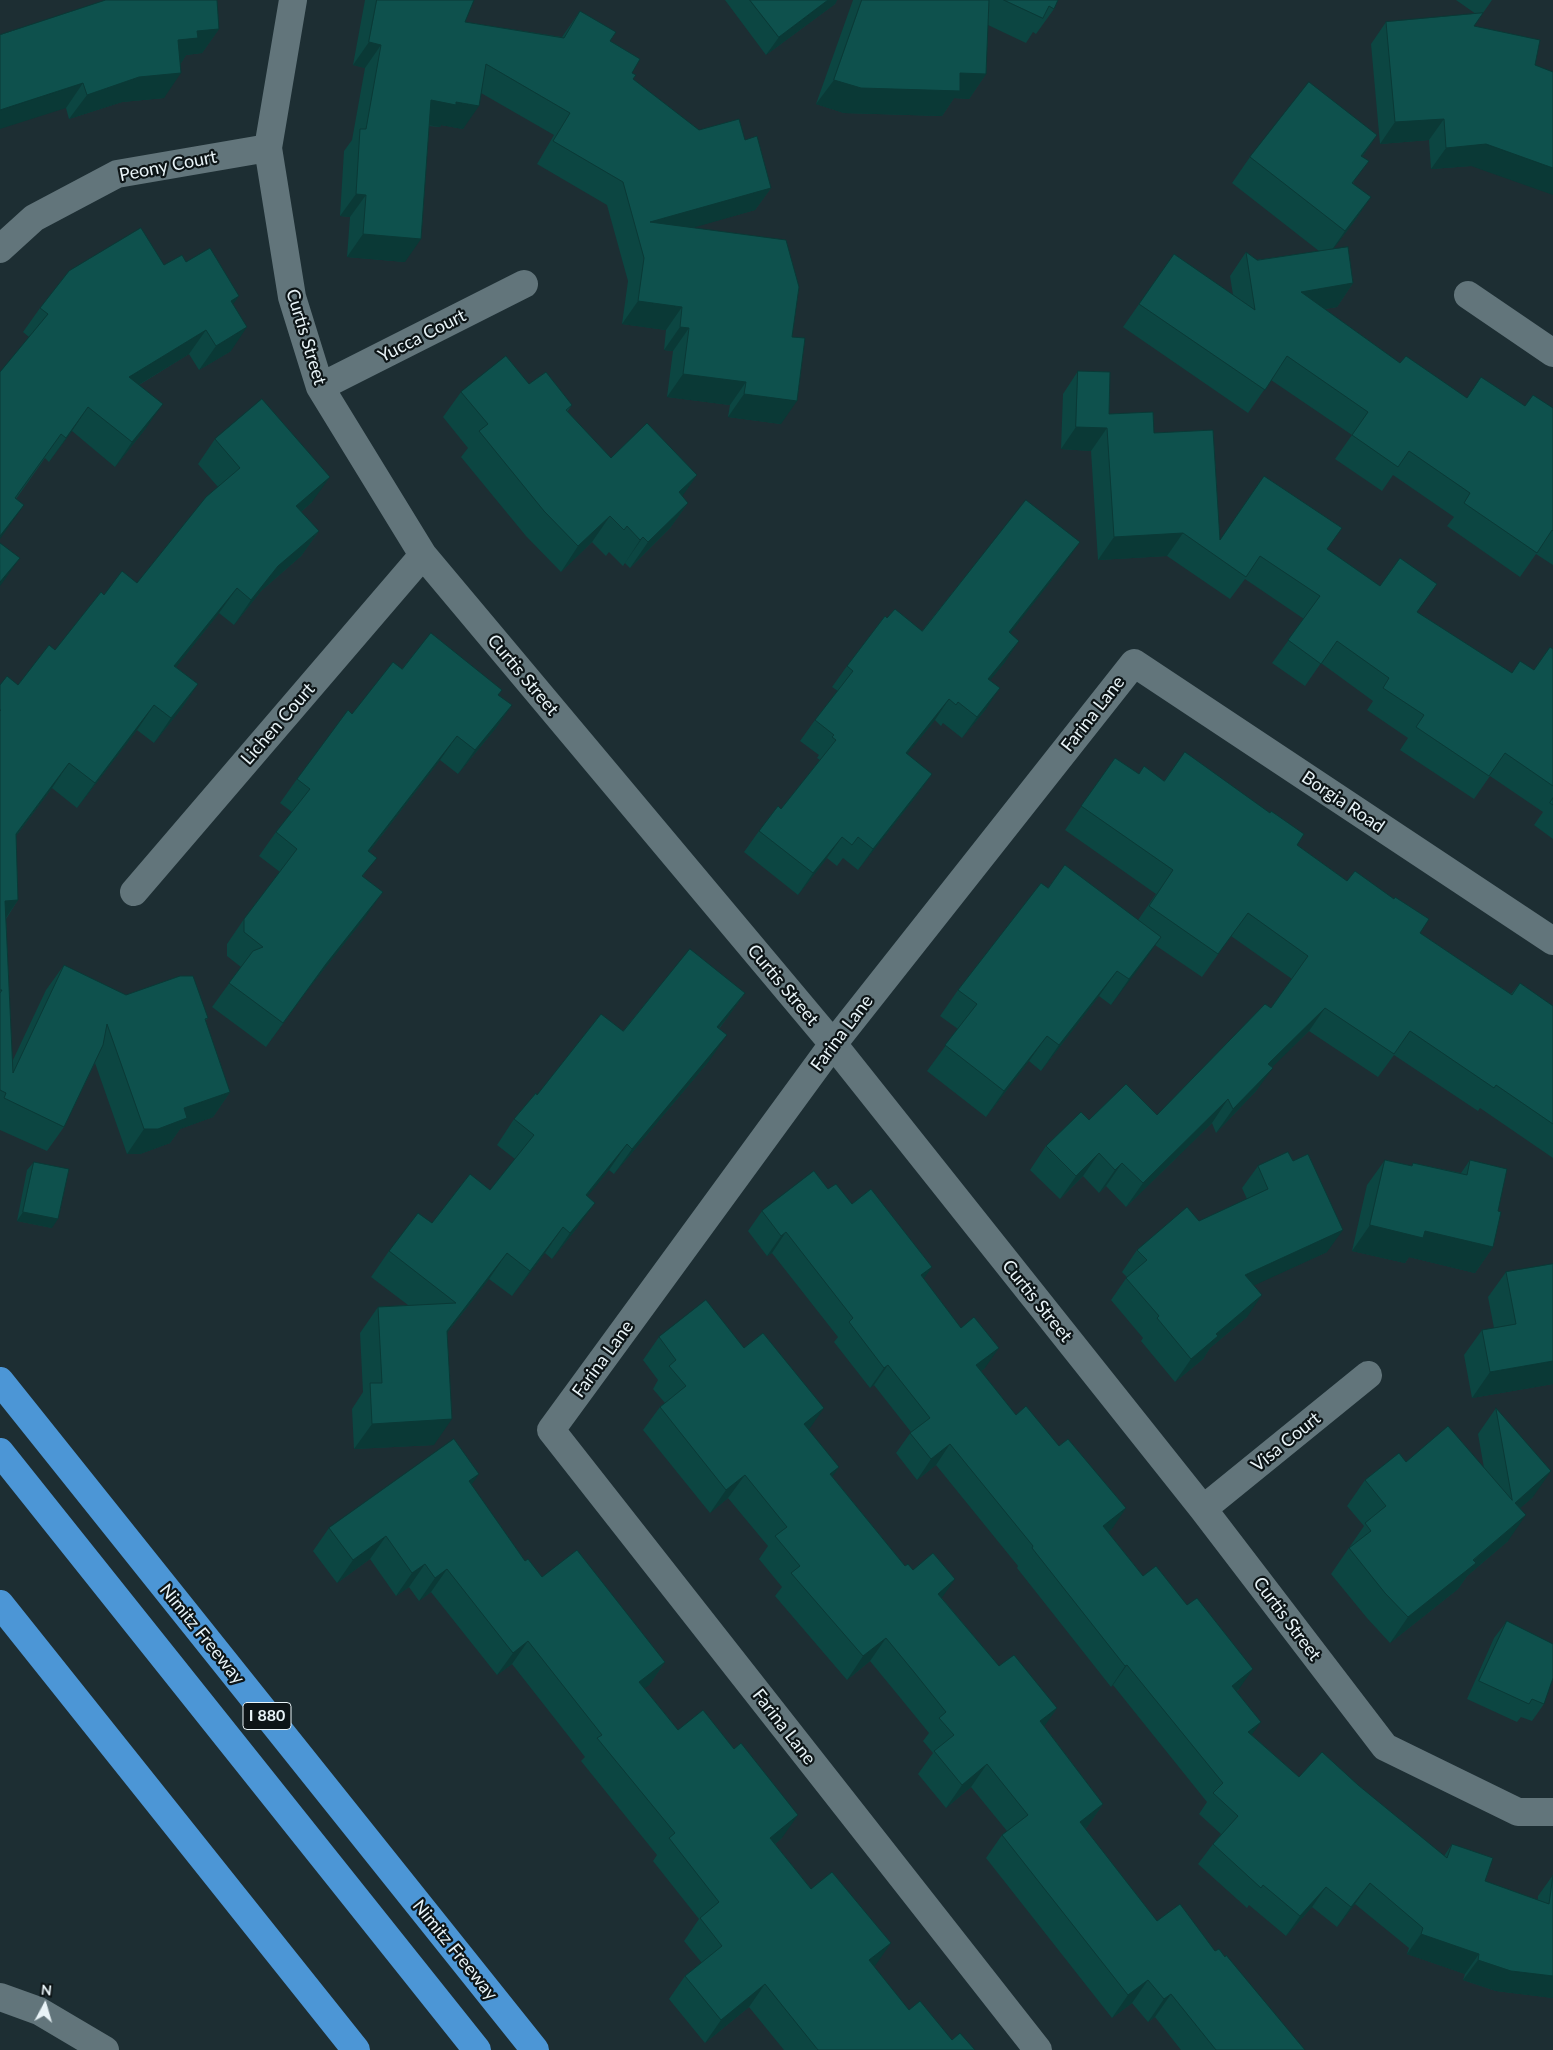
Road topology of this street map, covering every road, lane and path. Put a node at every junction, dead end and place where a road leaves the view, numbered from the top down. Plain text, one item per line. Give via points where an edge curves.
1 (293, 0) edge
2 (268, 148) junction
3 (0, 249) edge
4 (524, 284) dead end
5 (1468, 295) dead end
6 (1553, 353) edge
7 (320, 387) junction
8 (423, 555) junction
9 (1134, 663) joint
10 (134, 892) dead end
11 (1553, 941) edge
12 (833, 1044) junction
13 (1368, 1375) dead end
14 (0, 1381) edge
15 (0, 1452) edge
16 (1203, 1509) junction
17 (0, 1604) edge
18 (1553, 1812) edge
19 (0, 1997) edge
20 (106, 2050) edge
21 (356, 2050) edge
22 (477, 2050) edge
23 (535, 2050) edge
24 (1038, 2050) edge

1 - 2 street, Curtis Street
2 - 3 street, Peony Court via 117,174 34,218
2 - 7 street, Curtis Street via 292,296
4 - 7 street, Yucca Court
5 - 6 street
7 - 8 street, Curtis Street
8 - 10 street, Lichen Court
8 - 12 street, Curtis Street
9 - 11 street, Borgia Road
9 - 12 street, Farina Lane
12 - 16 street, Curtis Street
12 - 24 street, Farina Lane via 551,1430
13 - 16 street, Visa Court
14 - 23 highway, Nimitz Freeway / I 880
15 - 22 highway, I 880
16 - 18 street, Curtis Street via 1385,1747 1518,1812
17 - 21 highway
19 - 20 street via 39,2011

